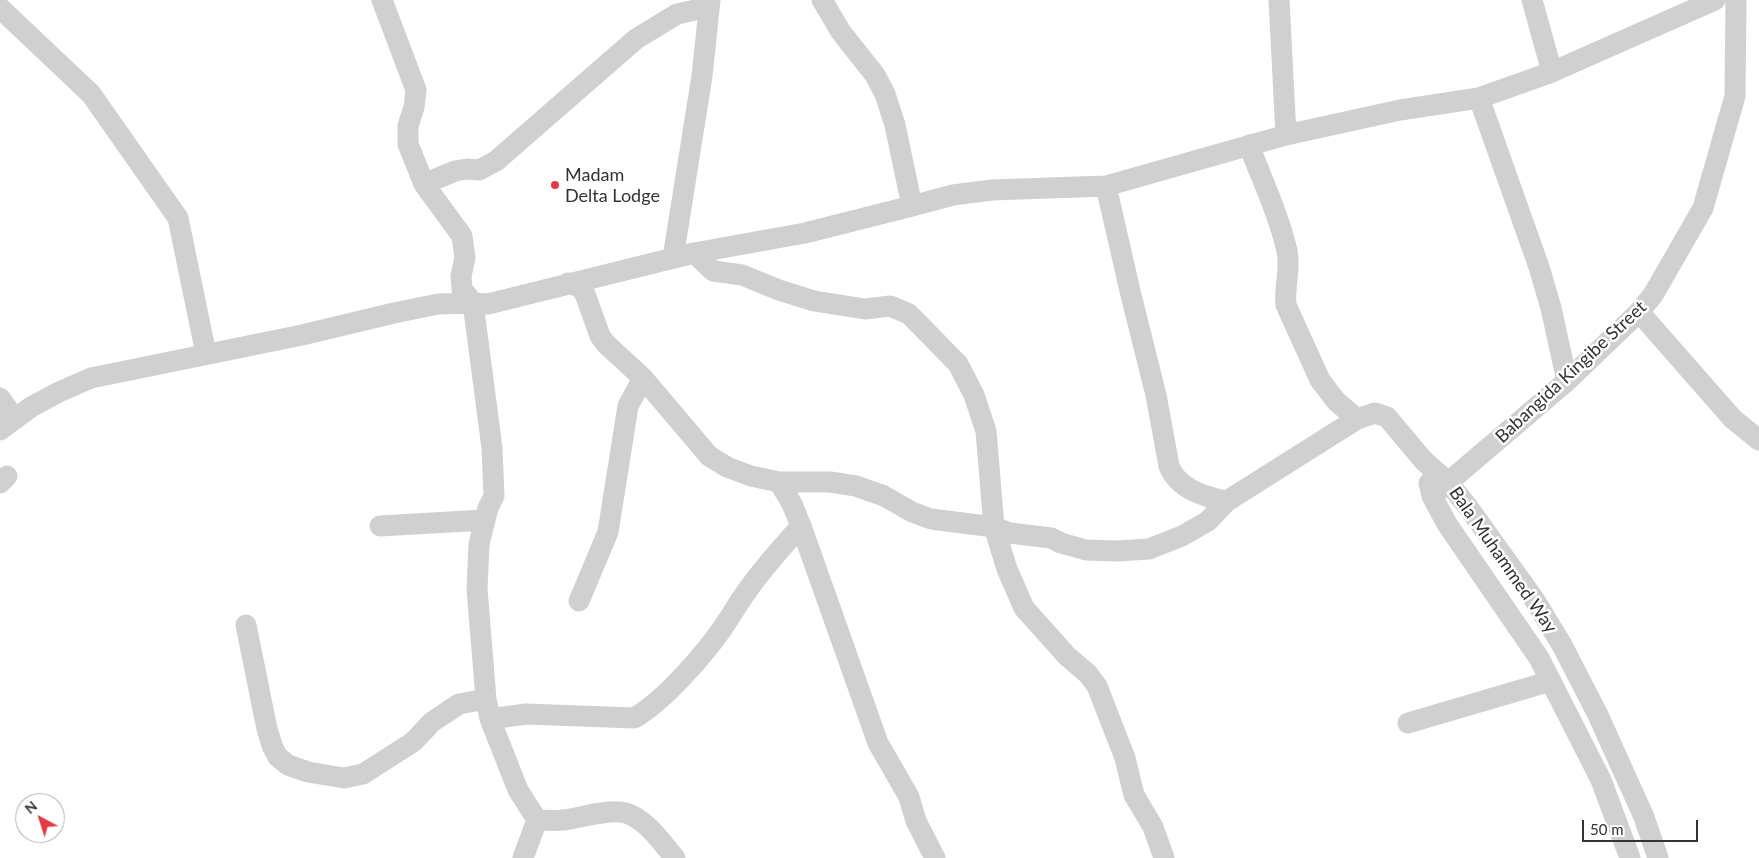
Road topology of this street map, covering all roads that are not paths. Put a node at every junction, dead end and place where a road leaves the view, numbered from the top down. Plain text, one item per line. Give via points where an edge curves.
1 (382, 0) edge
2 (822, 0) edge
3 (1279, 0) edge
4 (1532, 0) edge
5 (1715, 0) edge
6 (1736, 0) edge
7 (709, 4) edge
8 (0, 8) edge
9 (1552, 72) junction
10 (1479, 98) junction
11 (1286, 135) junction
12 (1249, 145) junction
13 (424, 184) junction
14 (1106, 186) junction
15 (912, 206) junction
16 (694, 253) junction
17 (673, 258) junction
18 (568, 283) junction
19 (474, 302) junction
20 (1639, 312) junction
21 (206, 354) junction
22 (643, 378) junction
23 (1566, 381) junction
24 (0, 398) edge
25 (1357, 419) junction
26 (7, 424) edge
27 (1759, 440) edge
28 (779, 482) junction
29 (1440, 489) junction
30 (1227, 501) junction
31 (485, 520) junction
32 (380, 526) dead end
33 (801, 526) junction
34 (994, 527) junction
35 (579, 601) dead end
36 (246, 625) dead end
37 (1551, 681) junction
38 (486, 699) junction
39 (490, 720) junction
40 (1408, 723) dead end
41 (537, 820) junction
42 (523, 858) edge
43 (675, 858) edge
44 (935, 858) edge
45 (1164, 858) edge
46 (1630, 858) edge
47 (1658, 858) edge

1 - 13 street via 416,90 408,126 408,144
2 - 15 street via 885,94
3 - 11 street
4 - 9 street
5 - 9 street
6 - 20 street, Babangida Kingibe Street via 1735,96 1703,208 1653,295
7 - 13 street via 677,14 636,39 496,161 479,170 455,171
7 - 17 street via 702,76
8 - 21 street via 91,94 178,218
9 - 10 street
10 - 11 street via 1400,110
10 - 23 street via 1539,267
11 - 12 street
12 - 14 street
12 - 25 street via 1287,251 1286,305 1320,380 1336,401
13 - 19 street via 462,236 465,258 460,276 462,289
14 - 15 street via 992,190 953,195
14 - 30 street via 1156,394 1168,466 1178,481 1194,491
15 - 16 street via 805,232
16 - 17 street
16 - 34 street via 713,271 742,275 814,301 865,309 890,306 909,314 958,364 974,395 986,431
17 - 18 street
18 - 19 street via 488,304
18 - 22 street via 580,287 585,294 606,344
19 - 21 street via 438,304
19 - 31 street via 492,448 494,496
20 - 23 street, Babangida Kingibe Street
20 - 27 street via 1733,419
21 - 26 street via 91,378 31,407
22 - 28 street via 709,456 743,473
22 - 35 street via 628,406 608,532
23 - 29 street, Babangida Kingibe Street
24 - 26 street
25 - 29 street, Bala Muhammed Way via 1376,413 1387,417 1424,461
25 - 30 street
28 - 33 street
28 - 34 street via 830,482 856,486 931,519
29 - 37 street, Bala Muhammed Way via 1447,524 1539,658
29 - 47 street, Bala Muhammed Way via 1468,507 1534,599 1562,645 1615,752
30 - 34 street via 1208,521 1149,549 1086,550 1050,538 1010,533
31 - 32 street
31 - 38 street via 479,544 477,589
33 - 39 street via 747,591 709,645 646,711 634,718 526,714
33 - 44 street via 878,743 909,797 916,821
34 - 45 street via 1024,608 1097,686 1125,758 1134,795 1153,827
36 - 38 street via 273,748 288,765 308,772 344,778 363,774 413,742 432,722 459,704
37 - 40 street
37 - 46 street, Bala Muhammed Way via 1601,780
38 - 39 street
39 - 41 street via 518,790
41 - 42 street
41 - 43 street via 625,813 638,819

